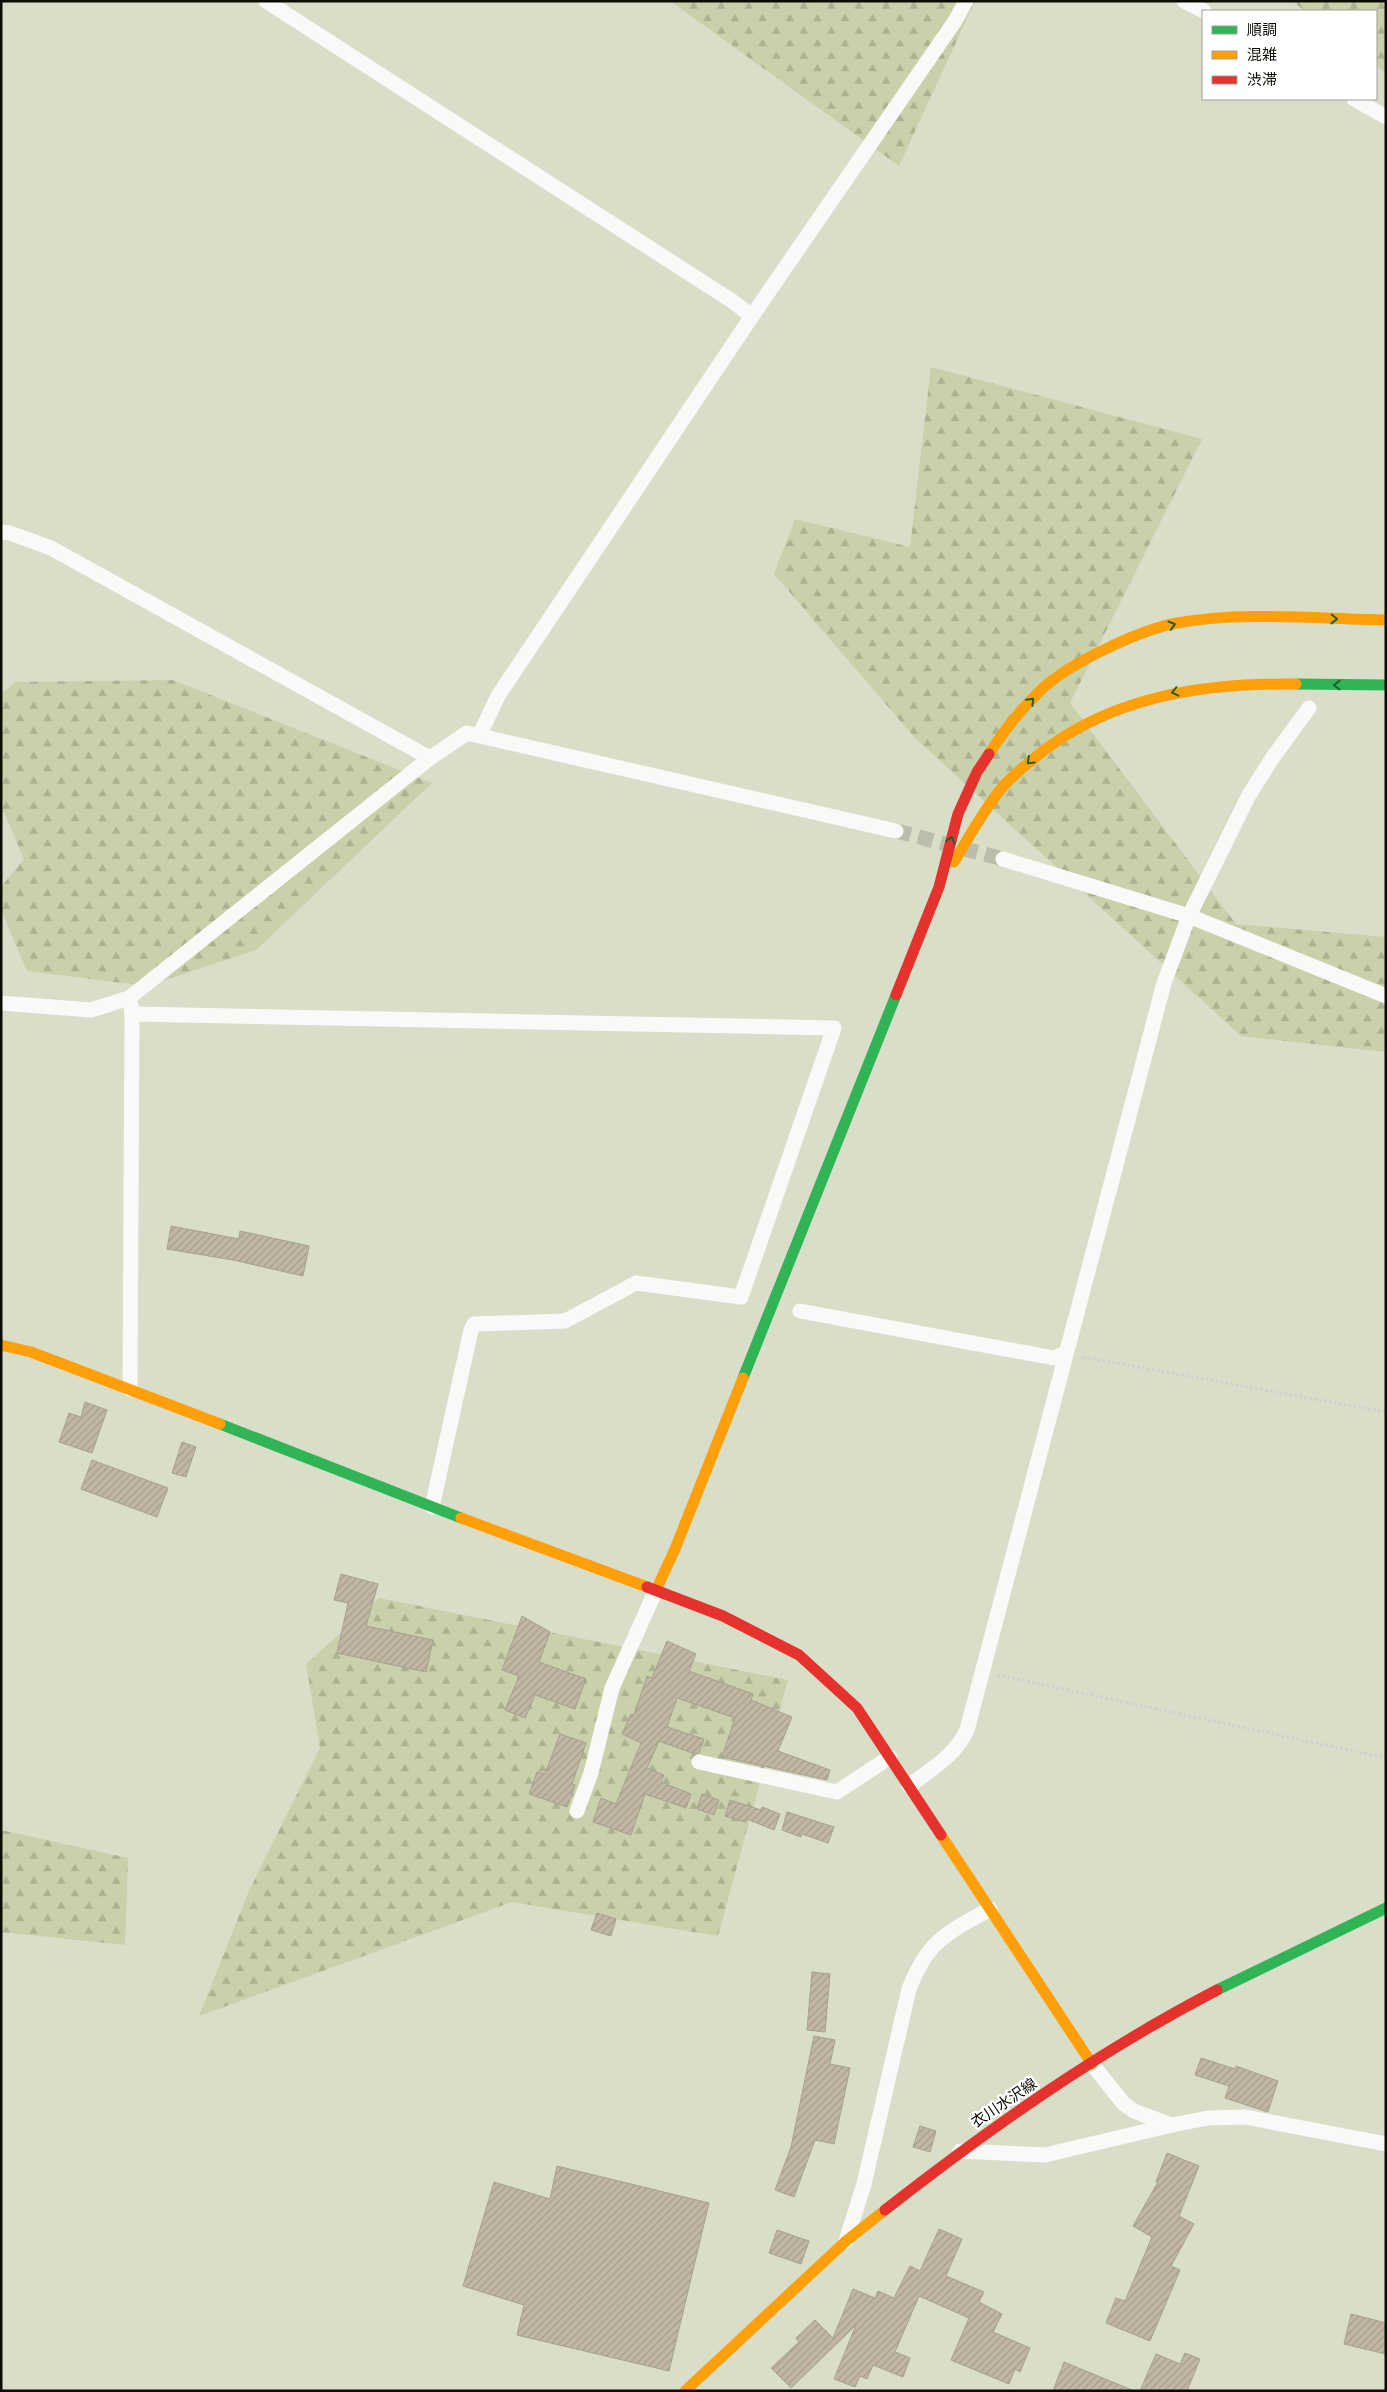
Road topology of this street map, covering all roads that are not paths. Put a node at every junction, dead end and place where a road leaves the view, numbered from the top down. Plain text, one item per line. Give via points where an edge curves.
1 (266, 1) edge
2 (966, 1) edge
3 (1184, 1) edge
4 (1202, 10) edge
5 (1356, 100) edge
6 (1386, 117) edge
7 (752, 316) junction
8 (1, 532) edge
9 (1386, 620) edge
10 (1386, 685) edge
11 (1310, 708) dead end
12 (479, 736) junction
13 (430, 758) junction
14 (896, 831) tunnel mouth
15 (1003, 859) tunnel mouth
16 (939, 887) junction
17 (1189, 916) junction
18 (1386, 996) edge
19 (130, 998) junction
20 (1, 1003) edge
21 (132, 1014) junction
22 (800, 1311) dead end
23 (1, 1345) edge
24 (1065, 1353) junction
25 (130, 1388) junction
26 (432, 1507) junction
27 (656, 1590) junction
28 (890, 1757) junction
29 (699, 1762) dead end
30 (909, 1786) junction
31 (577, 1811) dead end
32 (1386, 1908) edge
33 (990, 1909) junction
34 (1092, 2064) junction
35 (1172, 2125) junction
36 (1386, 2144) edge
37 (960, 2151) junction
38 (846, 2242) junction
39 (685, 2391) edge

1 - 7 street
2 - 7 street
3 - 4 street
5 - 6 street
7 - 12 street via 498,696
8 - 13 street via 51,548
16 -> 9 main road via 958,814 977,772 1006,726 1043,688 1081,664 1123,640 1176,623 1226,617
10 -> 16 main road via 1245,684 1188,689 1135,701 1101,716 1048,745 1008,781
11 - 17 street via 1248,795
12 - 13 street via 467,733
12 - 14 street
13 - 19 street
15 - 17 street
16 - 27 main road via 679,1540
17 - 18 street
17 - 24 street via 1164,983
19 - 20 street via 91,1010
19 - 21 street
21 - 25 street
21 - 26 street via 834,1028 741,1298 636,1283 565,1321 474,1324
22 - 24 street via 1054,1358
23 - 25 main road via 32,1352
24 - 30 street via 967,1730 949,1756
25 - 26 main road
26 - 27 main road
27 - 28 main road via 723,1616 799,1655 857,1708
27 - 31 street via 612,1688 592,1773
28 - 29 street via 837,1792
28 - 30 main road
30 - 33 main road
32 - 34 main road, 衣川水沢線 via 1156,2022
33 - 34 main road
33 - 38 street via 944,1934 933,1944 914,1976 864,2184
34 - 35 street via 1134,2112
34 - 37 main road, 衣川水沢線 via 1017,2110
35 - 36 street via 1208,2118 1245,2117
35 - 37 street via 1045,2155
37 - 38 main road, 衣川水沢線
38 - 39 main road, 衣川水沢線

